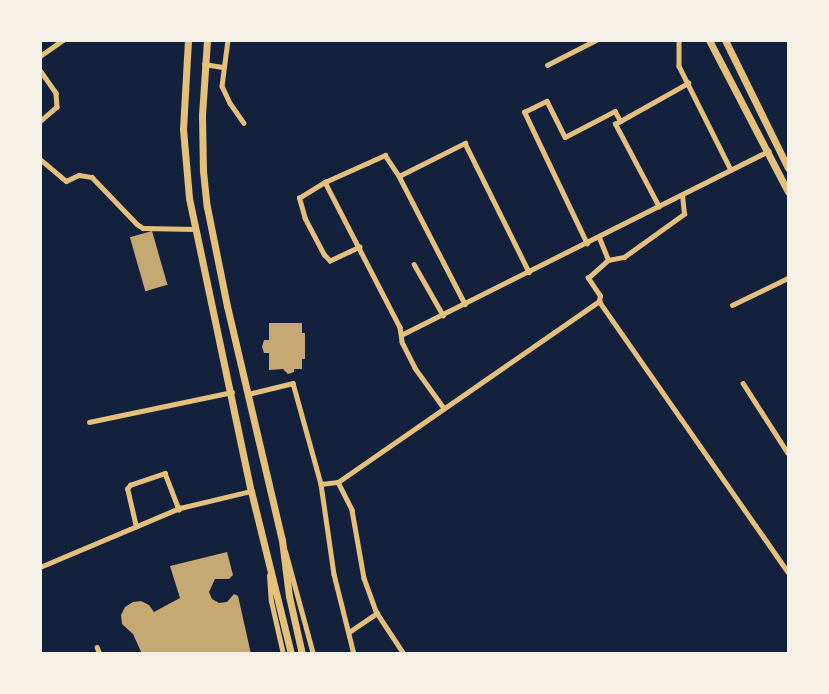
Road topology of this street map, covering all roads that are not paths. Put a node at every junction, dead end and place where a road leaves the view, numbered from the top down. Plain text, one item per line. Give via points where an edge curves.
1 (63, 40) edge
2 (188, 40) edge
3 (207, 40) edge
4 (228, 40) edge
5 (596, 40) edge
6 (709, 40) edge
7 (679, 41) edge
8 (728, 41) edge
9 (40, 56) edge
10 (204, 64) junction
11 (547, 65) dead end
12 (224, 67) junction
13 (40, 70) edge
14 (688, 83) junction
15 (620, 120) junction
16 (40, 122) edge
17 (244, 123) dead end
18 (768, 151) junction
19 (40, 159) edge
20 (789, 168) edge
21 (730, 170) junction
22 (399, 176) junction
23 (326, 182) junction
24 (789, 192) edge
25 (682, 195) junction
26 (658, 207) junction
27 (195, 229) junction
28 (599, 238) junction
29 (587, 244) junction
30 (360, 247) junction
31 (608, 260) junction
32 (414, 264) dead end
33 (529, 272) junction
34 (789, 279) edge
35 (600, 298) junction
36 (465, 304) junction
37 (732, 305) dead end
38 (443, 315) junction
39 (401, 335) junction
40 (743, 383) dead end
41 (232, 392) junction
42 (248, 394) junction
43 (444, 408) junction
44 (88, 422) dead end
45 (789, 453) edge
46 (338, 482) junction
47 (321, 484) junction
48 (251, 491) junction
49 (179, 509) junction
50 (136, 527) junction
51 (283, 544) junction
52 (267, 549) junction
53 (40, 567) edge
54 (789, 572) edge
55 (377, 613) junction
56 (349, 632) junction
57 (97, 647) dead end
58 (100, 654) edge
59 (283, 654) edge
60 (291, 654) edge
61 (302, 654) edge
62 (313, 654) edge
63 (354, 654) edge
64 (404, 654) edge

1 - 9 street
2 - 27 main road via 183,129
3 - 10 main road
4 - 12 street
5 - 11 street
6 - 18 main road
7 - 14 street via 677,63
8 - 20 main road
10 - 12 street
10 - 42 main road via 203,171 207,207
12 - 17 street via 222,86
13 - 16 street via 56,93 57,107
14 - 15 street
14 - 21 street
15 - 26 street via 616,127
15 - 29 street via 615,111 565,137 547,101 524,112
18 - 21 street
18 - 24 main road
19 - 27 street via 66,181 79,175 92,177 143,228
21 - 25 street
22 - 23 street via 385,155
22 - 33 street via 465,143
22 - 36 street
23 - 30 street
23 - 30 street via 299,198 305,219 330,261
25 - 26 street
25 - 31 street via 684,214 624,257
26 - 28 street
27 - 41 main road
28 - 29 street
28 - 31 street
29 - 33 street
30 - 39 street
31 - 35 street via 588,278
32 - 38 street
33 - 36 street
34 - 37 street
35 - 43 street
35 - 54 street
36 - 38 street
38 - 39 street
39 - 43 street via 415,368
40 - 45 street
41 - 44 street
41 - 48 main road
42 - 47 street via 293,383
42 - 51 main road
43 - 46 street
46 - 47 street
46 - 55 street via 352,510 364,578
47 - 56 street via 334,574
48 - 49 street
48 - 52 main road
49 - 50 street
49 - 50 street via 165,473 130,485 127,489
50 - 53 street
51 - 61 main road
51 - 62 street
52 - 59 street via 271,601
52 - 60 main road
55 - 56 street
55 - 64 street
56 - 63 street
57 - 58 street

